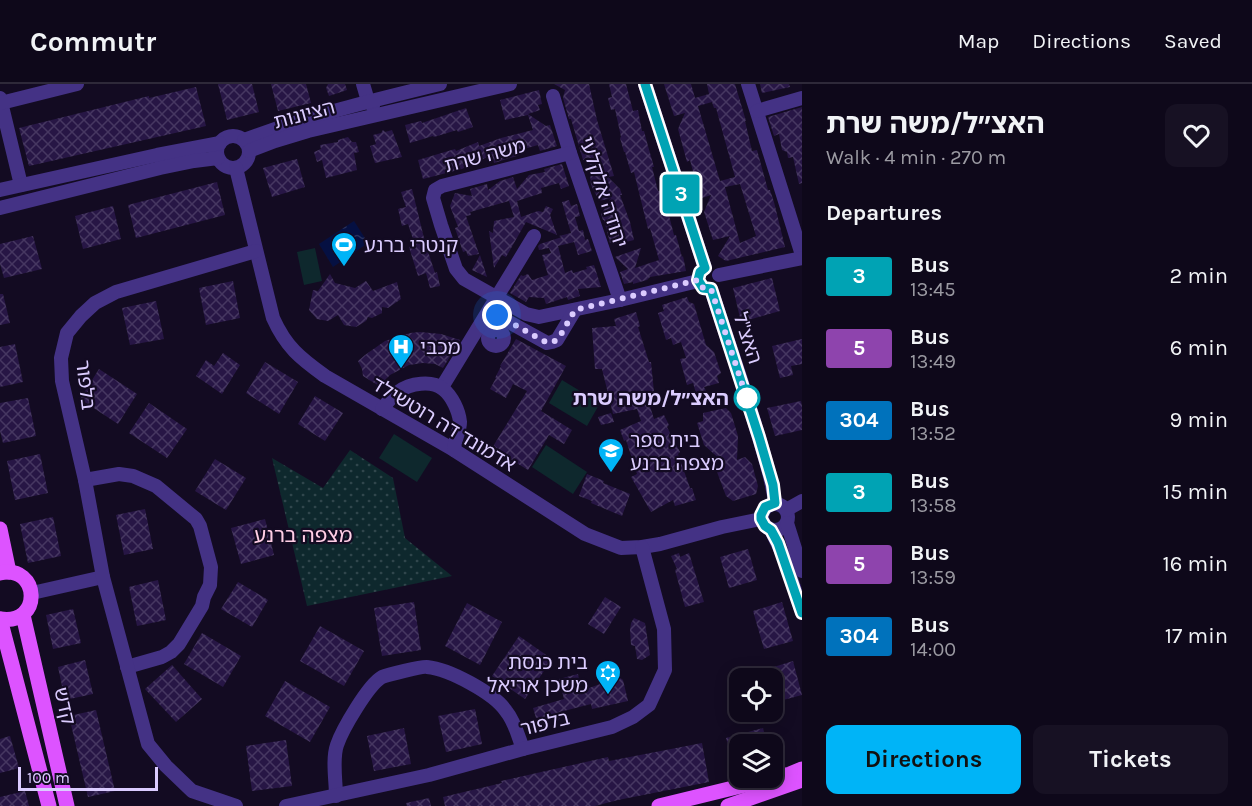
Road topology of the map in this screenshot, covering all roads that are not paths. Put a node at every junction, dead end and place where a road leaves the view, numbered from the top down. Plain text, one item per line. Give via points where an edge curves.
1 (77, 84) edge
2 (363, 84) edge
3 (440, 84) edge
4 (510, 84) edge
5 (645, 84) edge
6 (748, 84) edge
7 (553, 96) dead end
8 (802, 98) edge
9 (1, 100) edge
10 (368, 101) junction
11 (395, 111) junction
12 (757, 111) junction
13 (308, 132) junction
14 (220, 143) junction
15 (247, 145) junction
16 (570, 153) junction
17 (218, 158) junction
18 (236, 168) junction
19 (21, 185) junction
20 (0, 190) edge
21 (0, 208) edge
22 (534, 236) dead end
23 (256, 251) junction
24 (802, 257) edge
25 (705, 268) junction
26 (719, 275) junction
27 (698, 280) junction
28 (711, 289) junction
29 (496, 298) junction
30 (620, 300) junction
31 (575, 310) junction
32 (489, 311) junction
33 (442, 387) junction
34 (382, 409) junction
35 (454, 450) junction
36 (85, 480) junction
37 (802, 501) edge
38 (782, 512) junction
39 (766, 524) junction
40 (0, 529) edge
41 (642, 547) junction
42 (802, 570) edge
43 (5, 572) edge
44 (103, 577) junction
45 (32, 593) junction
46 (802, 612) edge
47 (23, 615) junction
48 (0, 619) edge
49 (128, 667) junction
50 (523, 749) junction
51 (802, 769) edge
52 (802, 780) edge
53 (336, 796) junction
54 (49, 806) edge
55 (67, 806) edge
56 (236, 806) edge
57 (286, 806) edge
58 (659, 806) edge
59 (729, 806) edge

1 - 9 street
2 - 10 street
3 - 10 street, הציונות
4 - 11 street, הציונות
5 - 25 street
6 - 12 street
7 - 16 street, יהודה אלקלעי
8 - 12 street
9 - 19 street
10 - 11 street via 376,108
10 - 13 street via 354,114
10 - 15 street, הציונות via 272,129
11 - 13 street, הציונות
12 - 24 street
13 - 15 street, הציונות
14 - 15 street via 236,136
14 - 17 street
14 - 19 street
15 - 18 street via 248,160
16 - 29 street, משה שרת via 435,190 433,198 456,269 469,289
16 - 30 street, יהודה אלקלעי
17 - 18 street via 225,166
17 - 21 street via 160,168
18 - 23 street, אדמונד דה רוטשילד via 253,215
19 - 20 street
22 - 29 street
23 - 34 street, אדמונד דה רוטשילד via 280,335 308,364
23 - 36 street, בלפור via 116,292 95,303 67,333 61,358 62,381
24 - 26 street
25 - 26 street via 714,269
25 - 27 street
26 - 28 street via 718,284
27 - 28 street via 703,288
27 - 30 street, משה שרת
28 - 38 street, האצ"ל
29 - 31 street, משה שרת via 539,317
29 - 32 street
30 - 31 street, משה שרת
31 - 32 street via 557,340 547,343
32 - 33 street
33 - 34 street via 414,384 399,391
33 - 35 street via 458,412 460,424
34 - 35 street, אדמונד דה רוטשילד
35 - 41 street, אדמונד דה רוטשילד via 585,534 621,548
36 - 44 street, בלפור
36 - 49 street via 119,474 156,486 196,519 208,553 210,585 179,644 162,657
37 - 38 street
38 - 39 street, אדמונד דה רוטשילד via 779,529
38 - 39 street via 765,507 761,515
38 - 42 street, האצ"ל
39 - 41 street, אדמונד דה רוטשילד via 722,527
39 - 46 street via 784,557
40 - 43 main road
41 - 50 street, בלפור via 664,629 665,650 665,670 649,705 612,727
43 - 45 main road via 24,578
44 - 45 street
44 - 49 street, בלפור
45 - 47 main road
47 - 48 main road
47 - 55 main road, קדש
48 - 54 main road, קדש
49 - 56 street, בלפור via 148,744 192,791
50 - 53 street, בלפור
50 - 53 street via 505,709 490,696 447,672 425,666 382,677 363,696 336,747
51 - 58 main road
52 - 59 main road
53 - 57 street, בלפור

